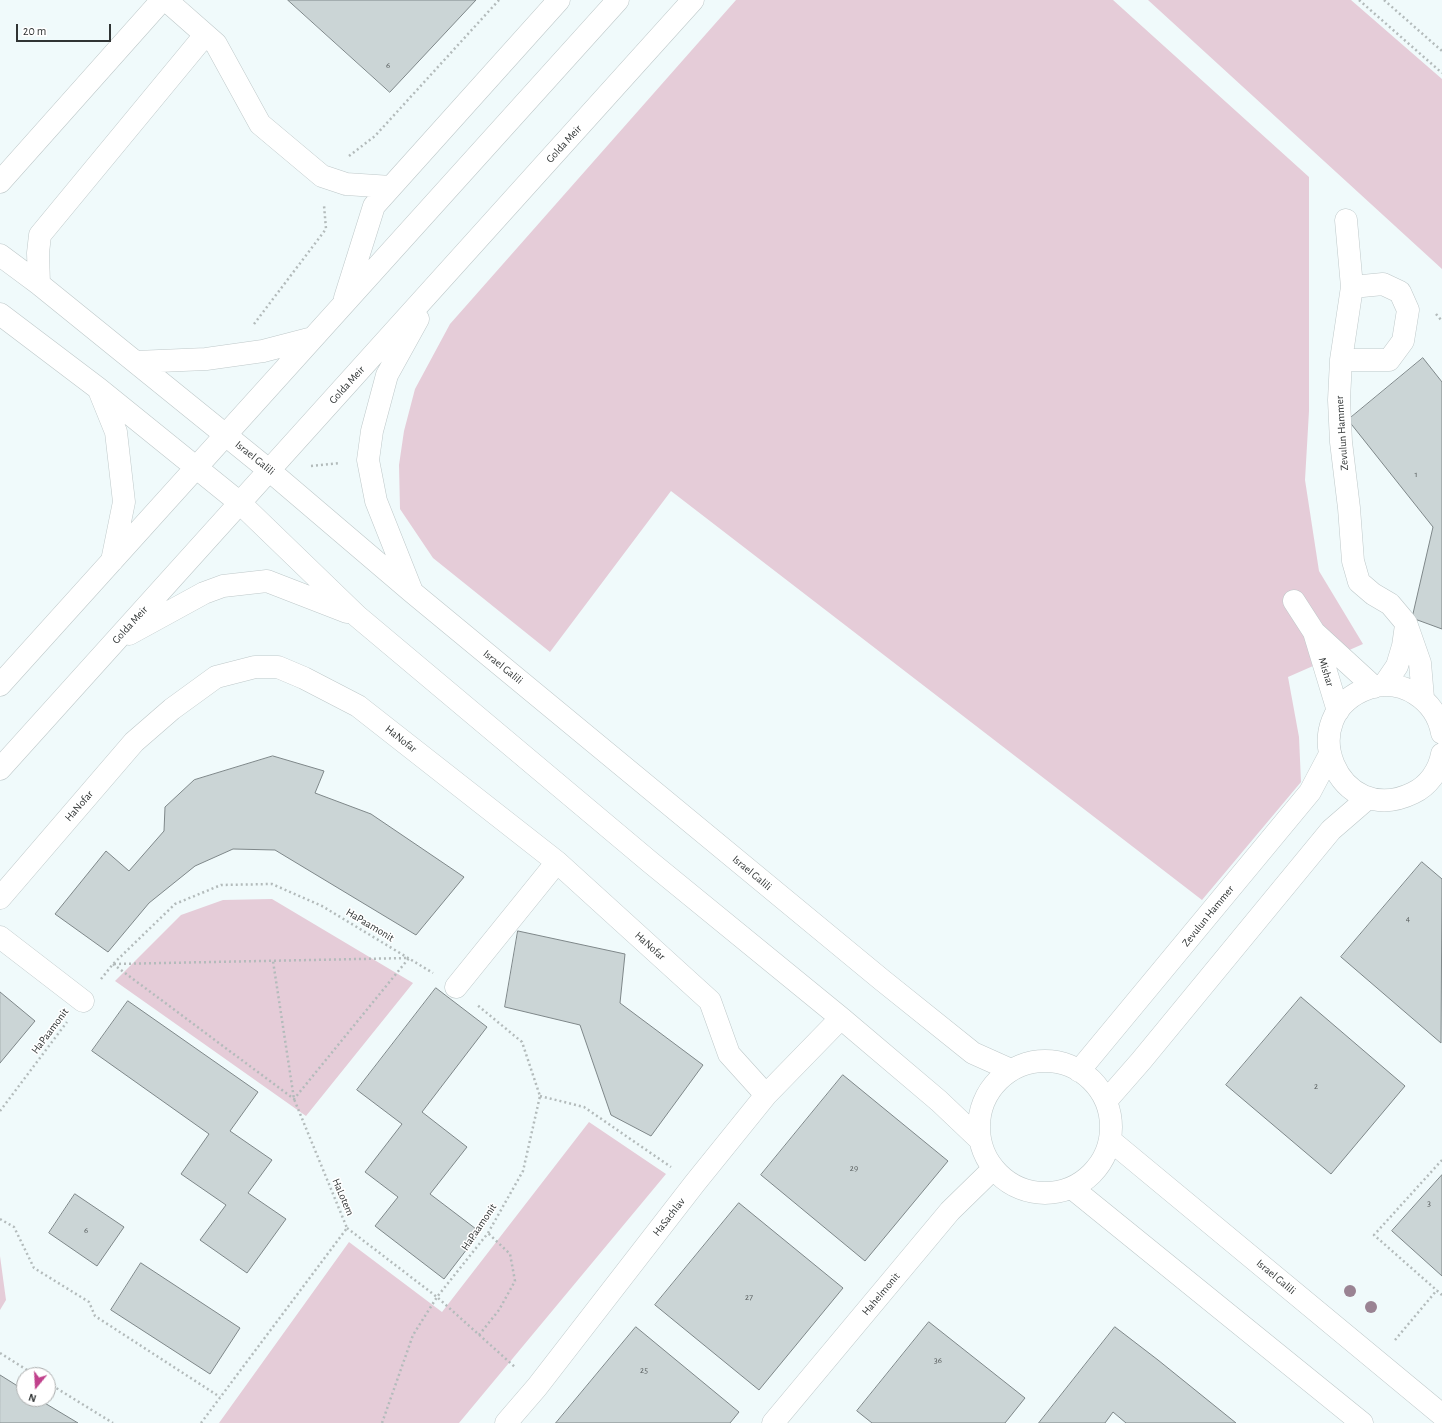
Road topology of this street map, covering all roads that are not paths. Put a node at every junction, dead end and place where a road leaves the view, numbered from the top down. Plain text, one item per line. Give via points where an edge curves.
1 (162, 0) edge
2 (166, 0) edge
3 (559, 0) edge
4 (618, 0) edge
5 (693, 0) edge
6 (205, 35) junction
7 (0, 182) edge
8 (391, 187) junction
9 (1346, 220) dead end
10 (0, 255) edge
11 (39, 284) junction
12 (436, 286) junction
13 (1352, 287) junction
14 (343, 305) junction
15 (0, 314) edge
16 (314, 338) junction
17 (1342, 360) junction
18 (136, 362) junction
19 (99, 389) junction
20 (227, 435) junction
21 (196, 468) junction
22 (270, 471) junction
23 (240, 503) junction
24 (112, 561) junction
25 (412, 592) junction
26 (1294, 601) dead end
27 (357, 616) junction
28 (1406, 623) junction
29 (1314, 632) junction
30 (116, 641) junction
31 (0, 685) edge
32 (1379, 686) junction
33 (1423, 698) junction
34 (1338, 711) junction
35 (1441, 728) edge
36 (1442, 754) edge
37 (1329, 756) junction
38 (0, 769) edge
39 (1437, 780) edge
40 (1368, 798) junction
41 (557, 862) junction
42 (0, 898) edge
43 (0, 937) edge
44 (456, 987) road end
45 (83, 1001) road end
46 (841, 1018) junction
47 (1011, 1070) junction
48 (1079, 1070) junction
49 (766, 1095) junction
50 (1106, 1101) junction
51 (979, 1139) junction
52 (1110, 1140) junction
53 (993, 1169) junction
54 (1072, 1188) junction
55 (1442, 1415) edge
56 (506, 1423) edge
57 (773, 1423) edge
58 (1362, 1423) edge

1 - 7 street
2 - 6 street
3 - 8 street
4 - 14 street
5 - 12 street, Golda Meir
6 - 8 street via 216,44 260,124 322,176 346,184
6 - 11 street via 40,235
8 - 14 street via 374,206
9 - 13 street, Zevulun Hammer
10 - 11 street, Israel Galili
11 - 18 street, Israel Galili
12 - 22 street, Golda Meir
12 - 25 street via 387,375 372,431 368,460 376,501
13 - 17 street, Zevulun Hammer
13 - 17 street via 1384,284 1400,292 1408,310 1403,340 1389,360
14 - 16 street
15 - 19 street
16 - 18 street via 263,351 213,358
16 - 20 street
17 - 28 street, Zevulun Hammer via 1339,400 1341,442 1353,560 1359,582 1390,604
18 - 20 street, Israel Galili
19 - 21 street
19 - 24 street via 116,432 124,502
20 - 21 street
20 - 22 street, Israel Galili
21 - 23 street
21 - 24 street
22 - 23 street, Golda Meir
22 - 25 street, Israel Galili
23 - 27 street
23 - 30 street, Golda Meir
24 - 31 street
25 - 47 street, Israel Galili via 955,1039 973,1053
26 - 29 street, Mishar
27 - 30 street via 267,581 224,586 204,593
27 - 46 street via 656,867
28 - 32 street via 1397,666
28 - 33 street, Zevulun Hammer via 1420,663
29 - 32 street, Mishar
29 - 34 street, Mishar
30 - 38 street, Golda Meir
32 - 33 street via 1398,686
32 - 34 street via 1360,691
33 - 35 street via 1433,710
34 - 37 street via 1331,725 1328,740
36 - 39 street
37 - 40 street via 1337,774 1351,789
37 - 48 street, Zevulun Hammer via 1310,792
39 - 40 street via 1403,798 1386,801
40 - 50 street via 1331,830
41 - 42 street, HaNofar via 358,706 278,667 254,668 216,677 172,709 134,742
41 - 44 street
41 - 49 street, HaNofar via 710,1001 730,1054
43 - 45 street
46 - 49 street, HaSachlav
46 - 51 street via 939,1101
47 - 48 street via 1033,1062 1057,1062
47 - 51 street via 988,1092 981,1107
48 - 50 street via 1095,1084
49 - 56 street, HaSachlav
50 - 52 street via 1111,1120
51 - 53 street via 984,1155
52 - 54 street via 1103,1160 1090,1176
52 - 55 street, Israel Galili
53 - 54 street via 1010,1184 1030,1192 1052,1194
53 - 57 street, Hahelmonit via 950,1211
54 - 58 street

